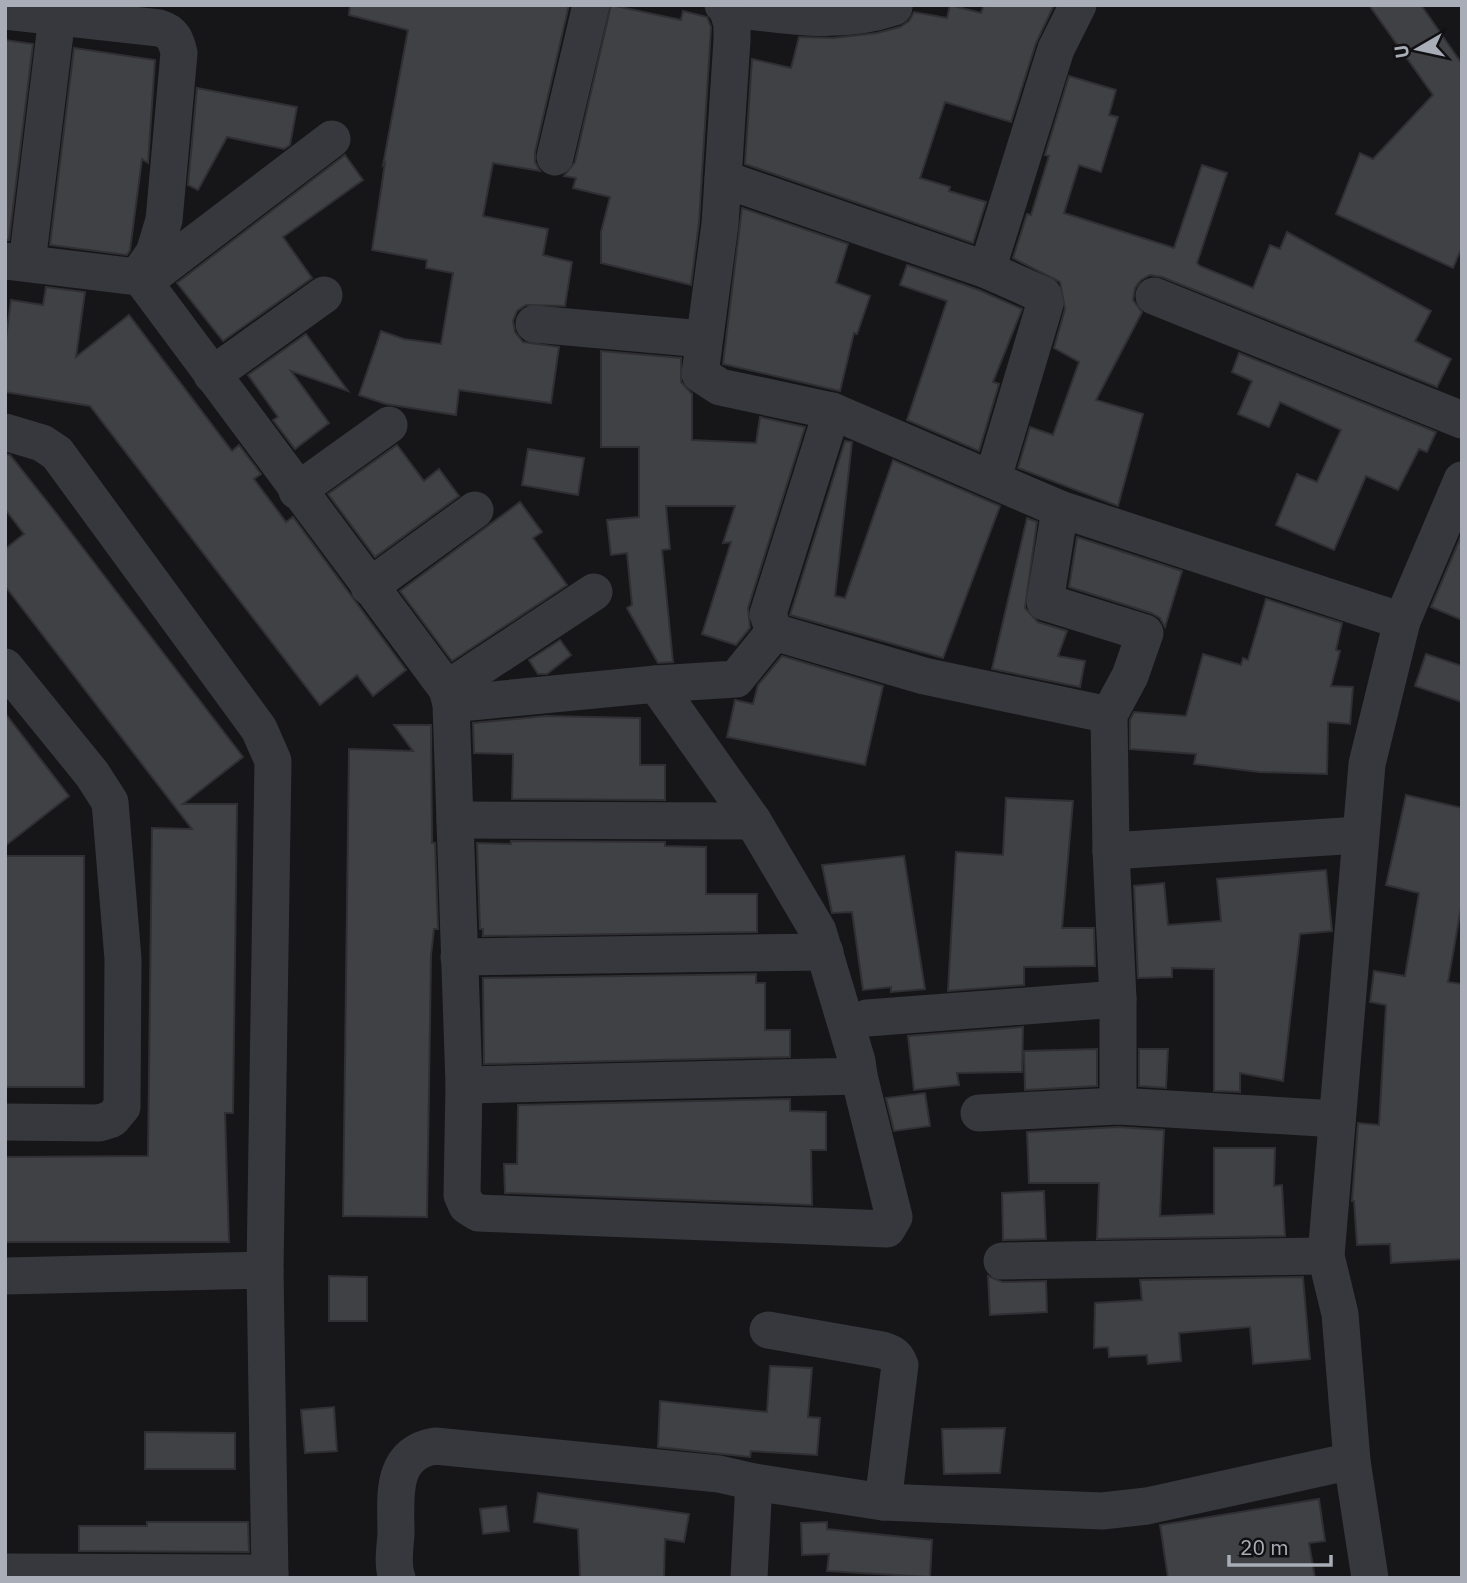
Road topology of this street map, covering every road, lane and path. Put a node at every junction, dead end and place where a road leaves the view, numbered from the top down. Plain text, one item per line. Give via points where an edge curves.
1 (591, 5) edge
2 (1078, 5) edge
3 (737, 7) edge
4 (894, 7) dead end
5 (5, 11) edge
6 (57, 18) junction
7 (332, 139) dead end
8 (555, 157) dead end
9 (723, 179) junction
10 (16, 262) edge
11 (988, 270) junction
12 (140, 280) junction
13 (324, 295) dead end
14 (1154, 296) dead end
15 (534, 324) dead end
16 (703, 338) junction
17 (212, 375) junction
18 (832, 411) junction
19 (1462, 420) edge
20 (388, 425) dead end
21 (5, 432) edge
22 (993, 478) junction
23 (1462, 480) edge
24 (297, 491) junction
25 (1060, 509) junction
26 (475, 510) dead end
27 (369, 587) junction
28 (594, 592) dead end
29 (1402, 621) junction
30 (774, 632) junction
31 (5, 667) edge
32 (656, 684) junction
33 (449, 696) junction
34 (1109, 715) junction
35 (455, 820) junction
36 (753, 821) junction
37 (1359, 835) junction
38 (1111, 851) junction
39 (825, 952) junction
40 (459, 957) junction
41 (1118, 999) junction
42 (867, 1018) dead end
43 (859, 1076) junction
44 (464, 1085) junction
45 (1118, 1106) junction
46 (979, 1113) dead end
47 (1337, 1119) junction
48 (5, 1122) edge
49 (1326, 1256) junction
50 (1002, 1261) dead end
51 (265, 1270) junction
52 (5, 1276) edge
53 (768, 1330) dead end
54 (1352, 1461) junction
55 (754, 1482) junction
56 (883, 1502) junction
57 (5, 1572) edge
58 (270, 1575) edge
59 (397, 1578) edge
60 (748, 1578) edge
61 (1370, 1578) edge

1 - 8 street
2 - 11 street via 1056,49
3 - 4 street via 814,20
3 - 9 street via 732,24
5 - 6 street
6 - 10 street
6 - 12 street via 159,28 168,30 176,40 179,53 164,220
7 - 12 street
9 - 11 street
9 - 16 street
10 - 12 street
11 - 22 street via 1043,295 1046,301
12 - 17 street
13 - 17 street
14 - 19 street
15 - 16 street
16 - 18 street via 700,374 720,387
17 - 24 street
18 - 22 street
18 - 30 street via 768,614
20 - 24 street
21 - 51 street via 42,443 57,453 258,729 273,761
22 - 25 street
23 - 29 street
24 - 27 street
25 - 29 street
25 - 34 street via 1045,602 1145,633 1130,676
26 - 27 street
27 - 33 street
28 - 33 street
29 - 37 street via 1369,751
30 - 32 street via 736,679
30 - 34 street via 923,676
31 - 48 street via 110,802 122,959 122,1107 111,1119 99,1123
32 - 33 street
32 - 36 street
33 - 35 street
34 - 38 street
35 - 36 street
35 - 40 street
36 - 39 street via 818,931
37 - 38 street
37 - 47 street
38 - 41 street
39 - 40 street
39 - 43 street
40 - 44 street
41 - 42 street
41 - 45 street
43 - 44 street
43 - 44 street via 894,1217 891,1225 879,1230 478,1213 467,1206 462,1195
45 - 46 street
45 - 47 street
47 - 49 street
49 - 50 street
49 - 54 street via 1340,1314
51 - 52 street
51 - 58 street
53 - 56 street via 894,1353 900,1365
54 - 56 street via 1147,1506 1102,1511
54 - 61 street
55 - 56 street
55 - 59 street via 719,1474 420,1449 406,1461 396,1480
55 - 60 street
57 - 58 street

